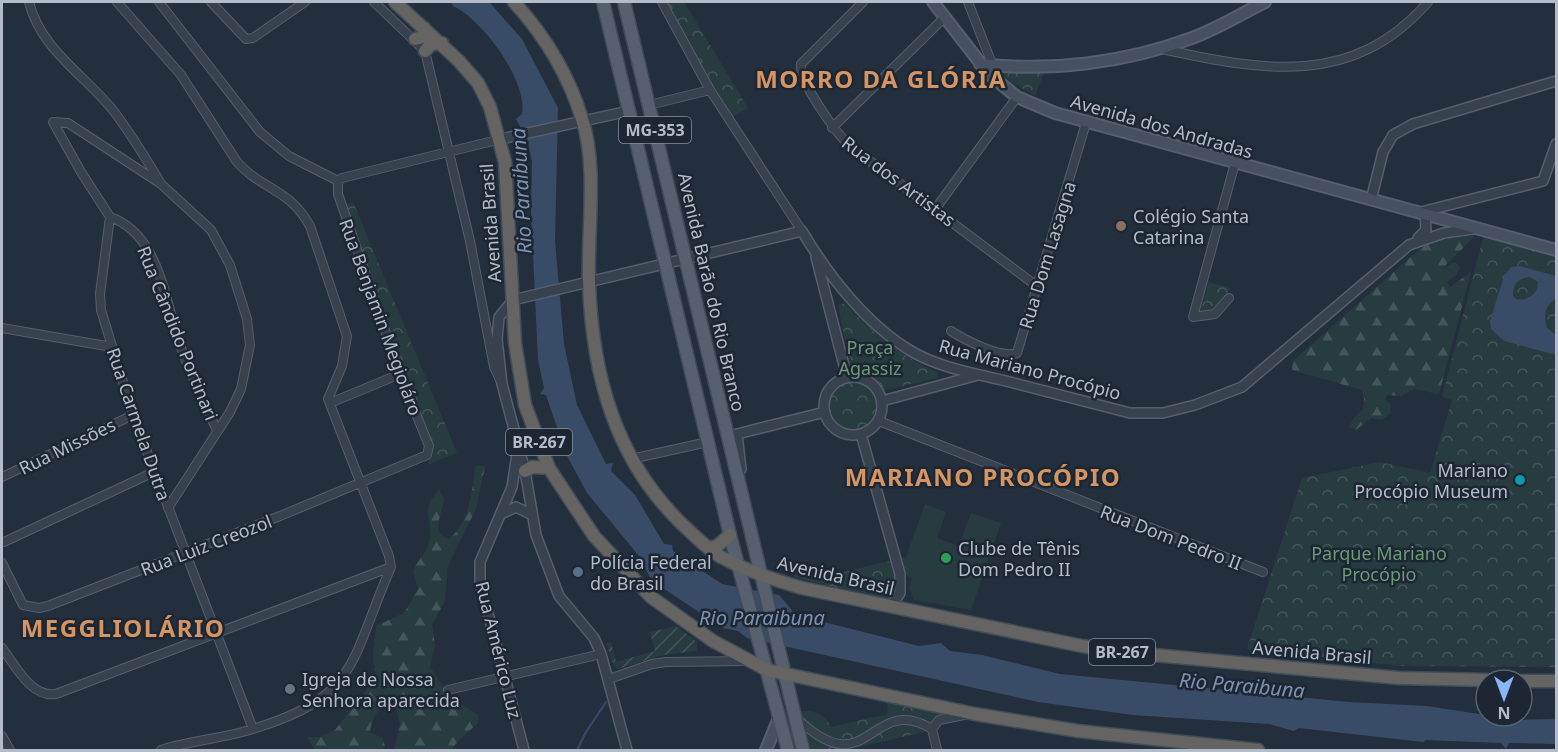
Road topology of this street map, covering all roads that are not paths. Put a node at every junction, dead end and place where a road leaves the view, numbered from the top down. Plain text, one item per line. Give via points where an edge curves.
1 (29, 2) edge
2 (117, 2) edge
3 (159, 2) edge
4 (212, 2) edge
5 (306, 2) edge
6 (374, 2) edge
7 (395, 2) edge
8 (514, 2) edge
9 (603, 2) edge
10 (624, 2) edge
11 (662, 2) edge
12 (863, 2) edge
13 (933, 2) edge
14 (968, 2) edge
15 (1265, 2) edge
16 (1428, 2) edge
17 (945, 17) junction
18 (422, 39) junction
19 (442, 43) junction
20 (1161, 49) junction
21 (980, 64) junction
22 (993, 65) junction
23 (998, 81) junction
24 (1557, 81) edge
25 (710, 90) junction
26 (1017, 97) junction
27 (649, 105) junction
28 (629, 111) junction
29 (579, 121) junction
30 (1086, 123) junction
31 (832, 128) junction
32 (507, 138) junction
33 (1557, 144) edge
34 (447, 151) junction
35 (1235, 163) junction
36 (338, 181) junction
37 (160, 183) junction
38 (1371, 200) junction
39 (936, 208) junction
40 (1422, 214) junction
41 (1444, 214) junction
42 (110, 217) junction
43 (1479, 229) junction
44 (802, 231) junction
45 (1414, 242) junction
46 (1557, 250) edge
47 (814, 251) junction
48 (684, 258) junction
49 (666, 263) junction
50 (586, 283) junction
51 (1038, 287) junction
52 (518, 298) junction
53 (1229, 298) dead end
54 (855, 302) junction
55 (830, 306) junction
56 (2, 327) edge
57 (951, 332) dead end
58 (112, 347) junction
59 (933, 361) junction
60 (400, 374) junction
61 (979, 374) junction
62 (847, 377) junction
63 (502, 384) junction
64 (942, 385) junction
65 (882, 401) junction
66 (330, 404) junction
67 (825, 412) junction
68 (133, 415) junction
69 (879, 421) junction
70 (217, 430) junction
71 (861, 434) junction
72 (708, 442) junction
73 (518, 448) junction
74 (429, 451) joint
75 (631, 459) junction
76 (549, 468) junction
77 (525, 471) junction
78 (154, 472) junction
79 (2, 477) edge
80 (359, 483) junction
81 (512, 487) junction
82 (527, 487) junction
83 (742, 501) junction
84 (168, 508) junction
85 (503, 513) junction
86 (532, 515) junction
87 (730, 535) junction
88 (4, 542) dead end
89 (708, 548) junction
90 (185, 553) junction
91 (2, 563) edge
92 (391, 567) junction
93 (741, 572) junction
94 (1263, 572) dead end
95 (763, 577) junction
96 (891, 606) junction
97 (217, 633) junction
98 (2, 648) edge
99 (601, 654) junction
100 (746, 661) junction
101 (784, 668) junction
102 (766, 670) junction
103 (503, 676) junction
104 (609, 680) junction
105 (1474, 680) edge
106 (1534, 681) edge
107 (1557, 681) edge
108 (448, 690) dead end
109 (975, 714) junction
110 (779, 718) junction
111 (795, 718) junction
112 (253, 729) junction
113 (932, 729) junction
114 (2, 736) edge
115 (10, 750) edge
116 (161, 750) edge
117 (524, 750) edge
118 (627, 750) edge
119 (766, 750) edge
120 (788, 750) edge
121 (803, 750) edge
122 (937, 750) edge
123 (1258, 750) edge

1 - 37 street via 44,38 111,108
2 - 66 street via 181,75 248,175 287,196 301,209 347,336 342,366 329,394
3 - 36 street via 260,132 289,156
4 - 5 street via 246,39 254,38
6 - 18 street
7 - 18 highway, Avenida Brasil / BR-267
8 - 29 highway, Avenida Brasil / BR-267 via 549,46
9 - 28 main road
10 - 27 main road, Avenida Barão do Rio Branco / MG-353
11 - 25 street, Rua Mariano Procópio
12 - 31 street, Rua dos Artistas via 801,64 802,74
13 - 17 main road, Avenida dos Andradas
14 - 22 street
15 - 20 main road
16 - 20 street via 1390,38 1323,65 1268,66
17 - 21 main road, Avenida dos Andradas
17 - 31 street
18 - 19 highway, Avenida Brasil / BR-267
18 - 19 highway via 431,44
18 - 34 street
19 - 32 highway, Avenida Brasil / BR-267 via 478,83
20 - 22 main road via 1058,67
21 - 22 main road
21 - 23 main road, Avenida dos Andradas
22 - 23 street
23 - 26 main road, Avenida dos Andradas
24 - 38 street via 1413,124 1393,135 1383,152
25 - 27 street
25 - 44 street, Rua Mariano Procópio
26 - 30 main road, Avenida dos Andradas
26 - 39 street
27 - 48 main road, Avenida Barão do Rio Branco / MG-353
28 - 29 street
28 - 49 main road
29 - 32 street
29 - 50 highway, Avenida Brasil / BR-267 via 589,173
30 - 35 main road, Avenida dos Andradas
30 - 51 street, Rua Dom Lasagna
31 - 39 street, Rua dos Artistas via 850,146
32 - 34 street
32 - 52 highway, Avenida Brasil / BR-267 via 507,186
33 - 41 street via 1543,181
34 - 36 street
34 - 63 street via 494,367
35 - 38 main road, Avenida dos Andradas
35 - 53 street via 1193,318 1215,314
36 - 60 street, Rua Benjamin Megioláro via 338,194
37 - 42 street via 68,123 53,122
37 - 70 street via 211,230 222,246 247,319 248,364 241,389
38 - 40 main road, Avenida dos Andradas
39 - 51 street, Rua dos Artistas
40 - 41 main road, Rua Mariano Procópio
40 - 45 street via 1426,230
41 - 43 main road, Rua Mariano Procópio
42 - 58 street, Rua Carmela Dutra via 100,294
42 - 70 street, Rua Cândido Portinari via 135,231 150,254 195,386
43 - 45 street, Rua Mariano Procópio via 1444,232
43 - 46 main road, Rua Mariano Procópio
44 - 47 street, Rua Mariano Procópio
44 - 48 street
45 - 61 street, Rua Mariano Procópio via 1242,387 1195,405 1163,413 1130,413
47 - 54 street, Rua Mariano Procópio
47 - 55 street
48 - 49 street
48 - 83 main road, Avenida Barão do Rio Branco / MG-353
49 - 50 street
49 - 72 main road
50 - 52 street
50 - 75 highway, Avenida Brasil / BR-267 via 599,379 608,410
51 - 57 street, Rua Dom Lasagna via 1014,355 972,344
52 - 63 street via 496,325
52 - 76 highway, Avenida Brasil / BR-267 via 515,343 525,405
54 - 55 street via 838,296
54 - 59 street, Rua Mariano Procópio via 897,341
55 - 62 street
56 - 58 street
58 - 68 street, Rua Carmela Dutra
59 - 61 street, Rua Mariano Procópio
59 - 64 street via 948,373
60 - 66 street
60 - 74 street, Rua Benjamin Megioláro
61 - 64 street
62 - 65 street via 872,383
62 - 67 street via 827,393
63 - 73 street
64 - 65 street
65 - 69 street
66 - 80 street
67 - 71 street via 838,431
67 - 83 street via 737,434 744,486
68 - 78 street, Rua Carmela Dutra
68 - 79 street, Rua Missões
69 - 71 street
69 - 94 street, Rua Dom Pedro II
70 - 84 street
71 - 96 street via 900,574 900,593
72 - 75 street
72 - 87 main road
73 - 77 street
73 - 81 street, Rua Américo Luz
74 - 80 street, Rua Luiz Creozol via 421,459
75 - 89 highway, Avenida Brasil / BR-267 via 670,512
76 - 77 highway via 532,467
76 - 100 highway, Avenida Brasil / BR-267 via 594,536 651,597
77 - 82 street
78 - 84 street, Rua Carmela Dutra
78 - 88 street
80 - 90 street, Rua Luiz Creozol
80 - 92 street
81 - 82 street via 520,491
81 - 85 street, Rua Américo Luz
82 - 86 street
83 - 95 main road, Avenida Barão do Rio Branco / MG-353
84 - 90 street, Rua Carmela Dutra
85 - 86 street via 516,507
85 - 103 street, Rua Américo Luz via 480,562 480,584
86 - 99 street via 541,553 559,596 594,638
87 - 89 highway
87 - 93 main road
89 - 93 highway, Avenida Brasil / BR-267
90 - 91 street, Rua Luiz Creozol via 39,608 23,605
90 - 97 street, Rua Carmela Dutra
92 - 97 street
92 - 112 street via 355,658 337,686 304,709
93 - 95 highway, Avenida Brasil / BR-267
93 - 102 main road
95 - 96 highway, Avenida Brasil / BR-267
95 - 101 main road, Avenida Barão do Rio Branco / MG-353
96 - 105 highway, Avenida Brasil / BR-267 via 1122,652 1399,678
97 - 98 street via 49,695 35,690
97 - 112 street, Rua Carmela Dutra
99 - 103 street
99 - 104 street
100 - 102 highway, Avenida Brasil / BR-267
100 - 104 street via 666,662
101 - 102 highway, Avenida Brasil / BR-267
101 - 109 highway, Avenida Brasil / BR-267
101 - 111 main road
102 - 110 main road
103 - 108 street
103 - 117 street, Rua Américo Luz
104 - 118 street
106 - 107 highway
109 - 113 street via 946,717
109 - 123 highway, Avenida Brasil / BR-267 via 1078,731
110 - 119 main road
110 - 120 main road
111 - 113 street via 840,744 857,740 890,722 918,722
111 - 121 main road
112 - 116 street
113 - 122 street
114 - 115 street

